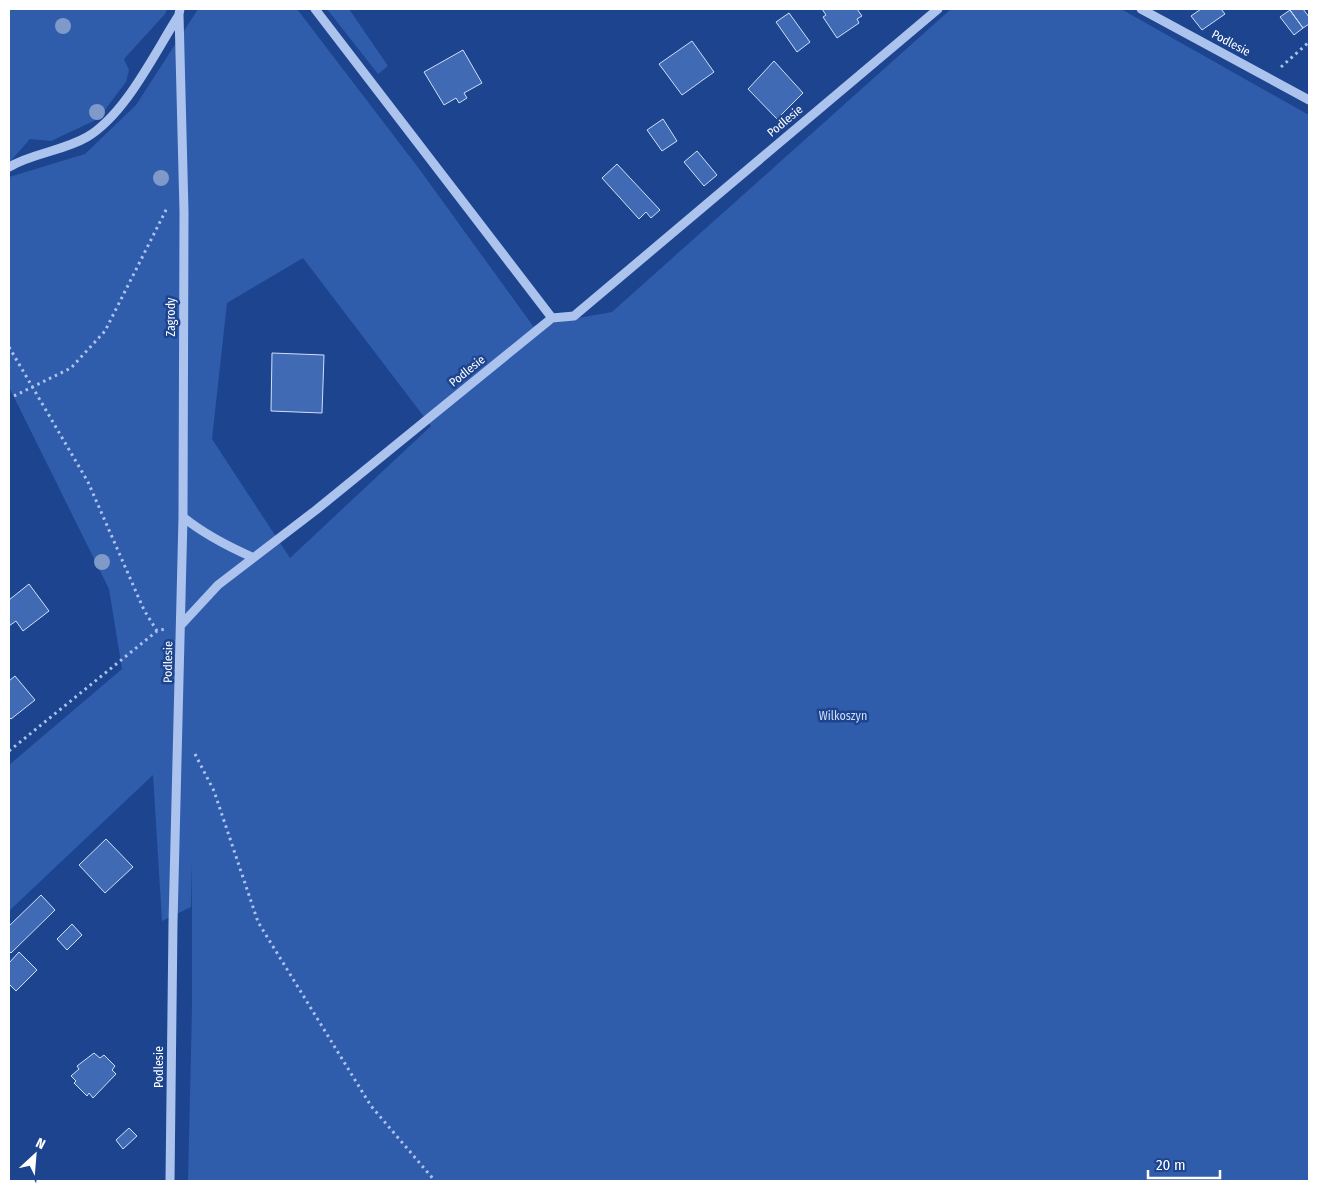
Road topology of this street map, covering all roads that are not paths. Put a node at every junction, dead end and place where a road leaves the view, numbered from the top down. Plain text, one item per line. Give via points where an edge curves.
1 (315, 9) edge
2 (938, 9) edge
3 (1141, 9) edge
4 (180, 12) edge
5 (1309, 100) edge
6 (9, 167) edge
7 (552, 318) junction
8 (183, 517) junction
9 (252, 557) junction
10 (181, 625) junction
11 (170, 1181) edge

1 - 7 street
2 - 7 street, Podlesie via 574,316
3 - 5 street, Podlesie
4 - 6 street via 111,118 89,136
4 - 8 street, Zagrody via 184,212
7 - 9 street, Podlesie via 316,510
8 - 9 street via 214,539
8 - 10 street, Zagrody
9 - 10 street, Podlesie via 218,585
10 - 11 street, Podlesie

